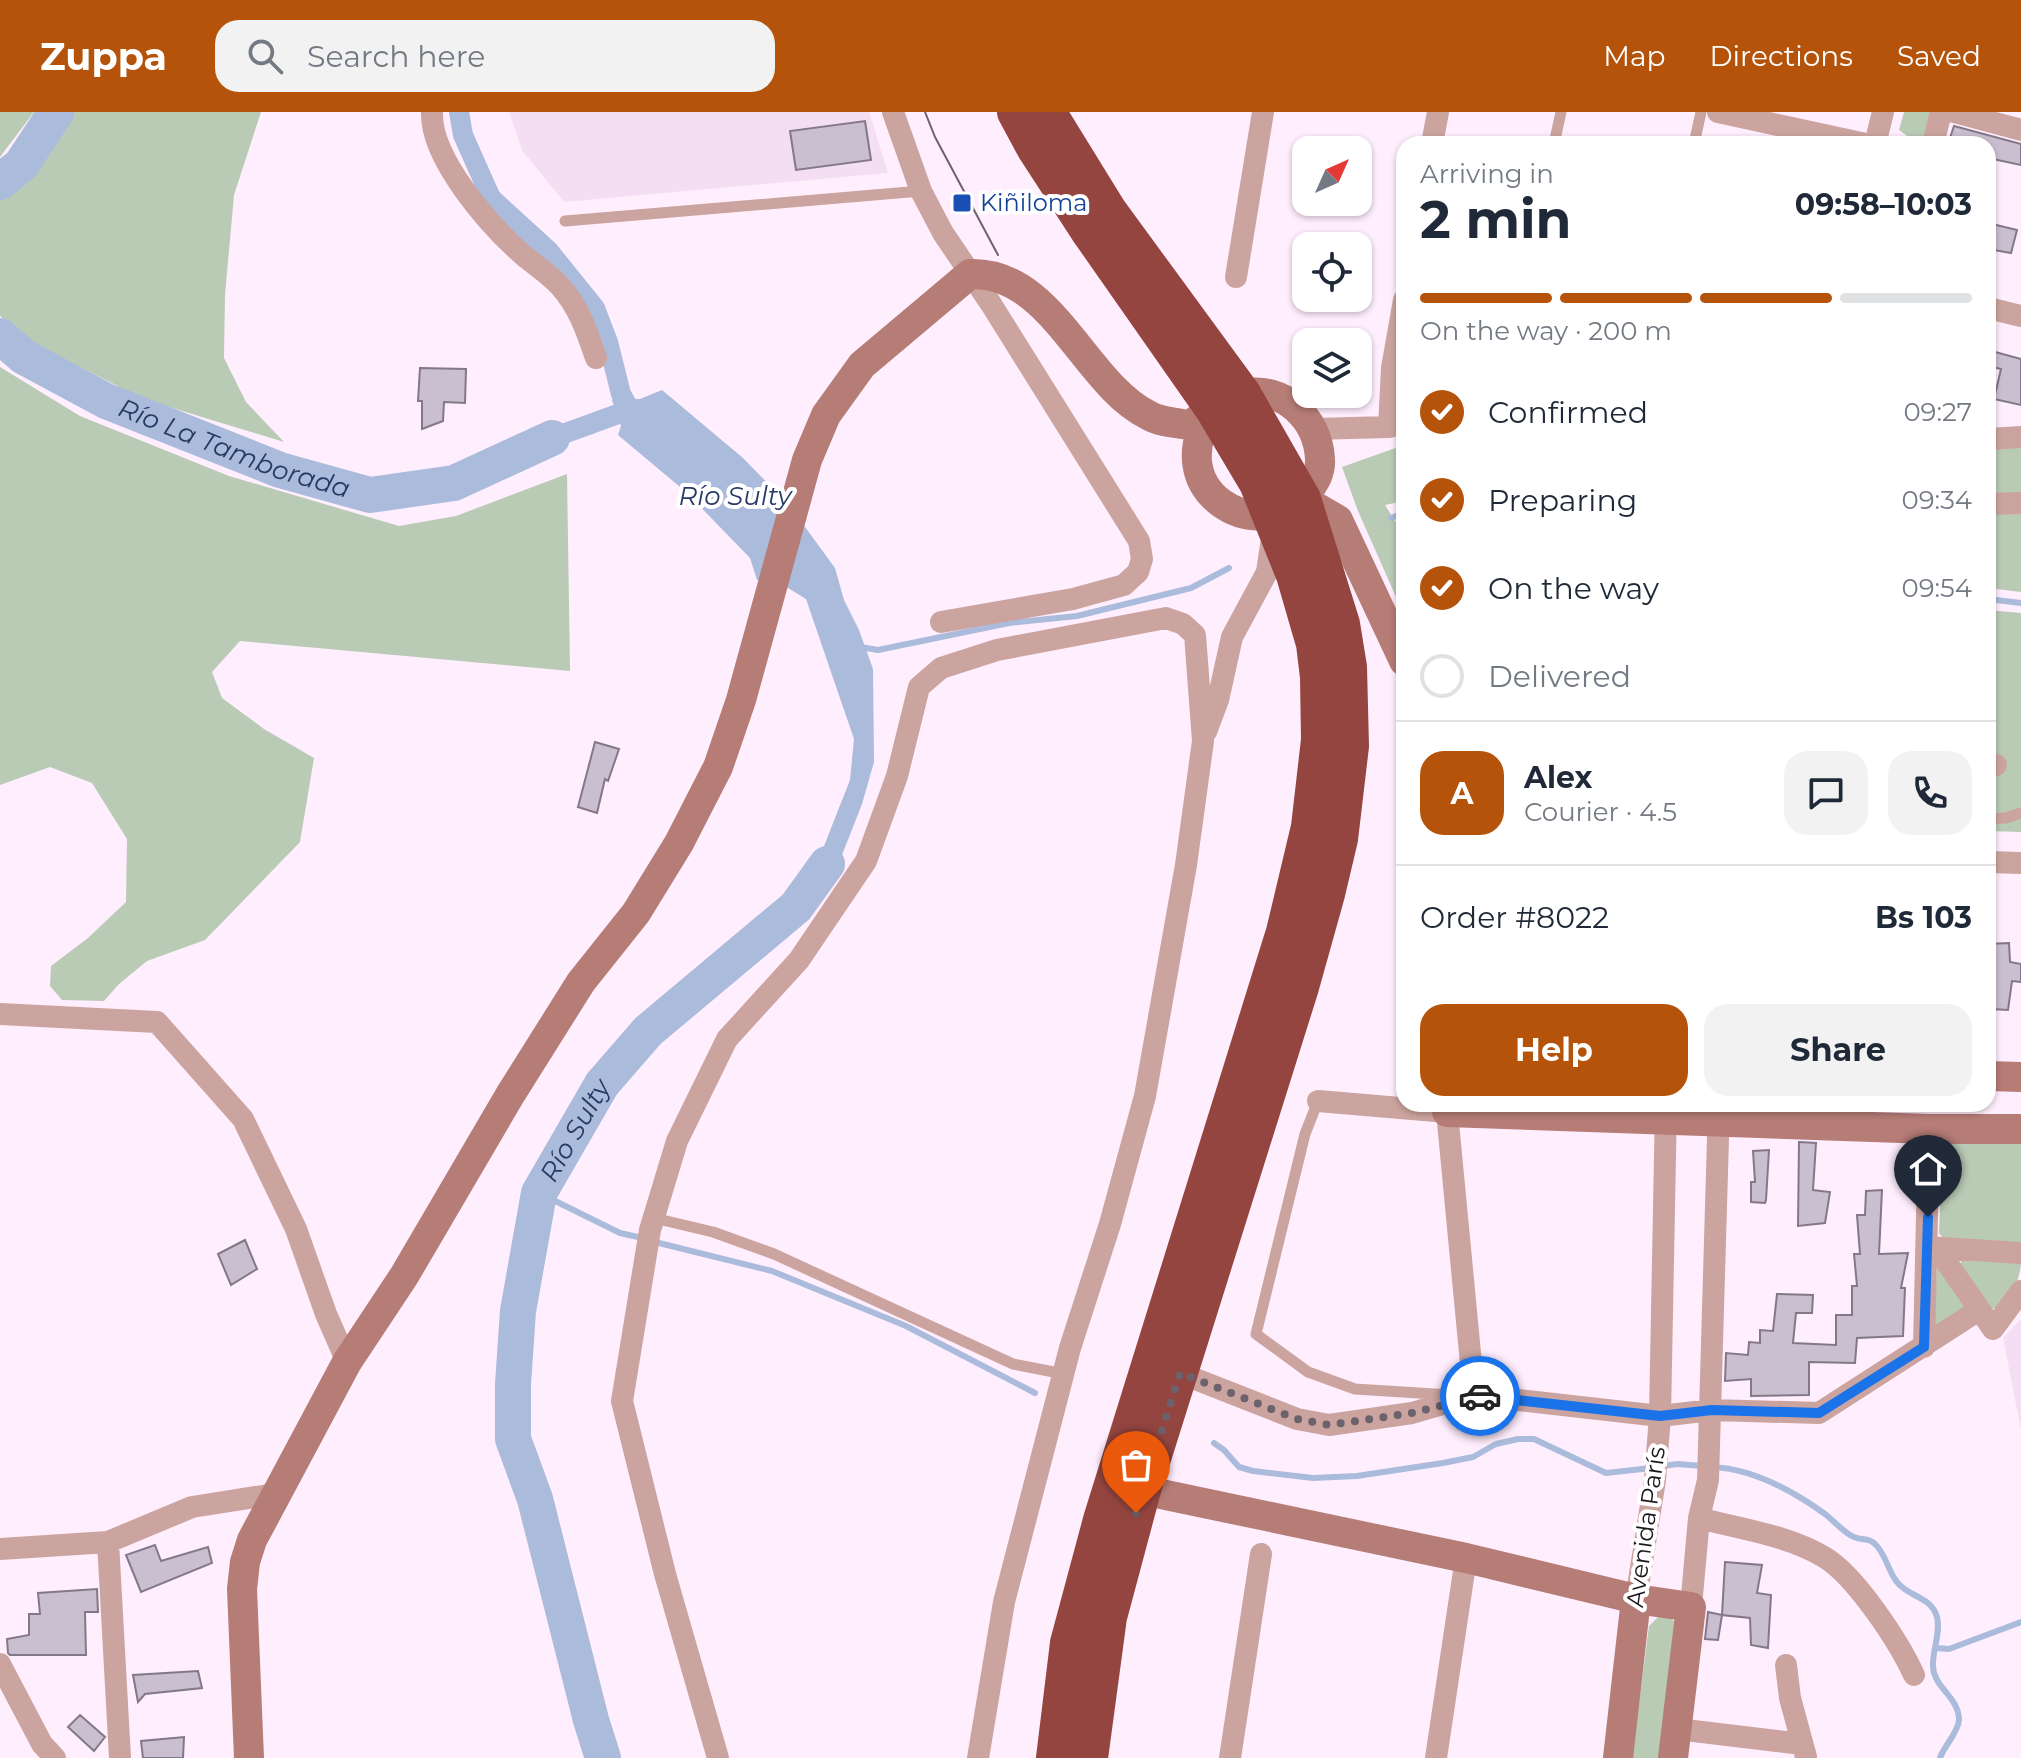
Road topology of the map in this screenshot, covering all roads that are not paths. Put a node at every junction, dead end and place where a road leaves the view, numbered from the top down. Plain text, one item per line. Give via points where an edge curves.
1 (432, 112) edge
2 (893, 112) edge
3 (1016, 112) edge
4 (1047, 112) edge
5 (1263, 112) edge
6 (1438, 112) edge
7 (1561, 112) edge
8 (1701, 112) edge
9 (1718, 112) edge
10 (1883, 112) edge
11 (1941, 112) edge
12 (1954, 112) edge
13 (2021, 130) edge
14 (1434, 136) edge
15 (1556, 136) edge
16 (1696, 136) edge
17 (1829, 136) edge
18 (1877, 136) edge
19 (1935, 136) edge
20 (921, 191) junction
21 (565, 221) dead end
22 (970, 274) junction
23 (1236, 277) dead end
24 (1996, 310) edge
25 (2021, 316) edge
26 (1396, 345) edge
27 (596, 358) dead end
28 (1228, 401) junction
29 (1396, 414) edge
30 (1396, 425) edge
31 (1314, 429) junction
32 (2021, 437) edge
33 (1996, 439) edge
34 (2021, 503) edge
35 (1996, 504) edge
36 (1287, 507) junction
37 (941, 622) dead end
38 (1396, 644) edge
39 (1203, 741) junction
40 (2021, 813) edge
41 (1996, 819) edge
42 (1996, 862) edge
43 (2021, 863) edge
44 (0, 1014) edge
45 (1996, 1076) edge
46 (2021, 1077) edge
47 (1318, 1101) joint
48 (1396, 1105) edge
49 (1447, 1112) edge
50 (1666, 1112) edge
51 (1719, 1112) edge
52 (1929, 1129) junction
53 (2021, 1129) edge
54 (654, 1218) junction
55 (1927, 1247) junction
56 (2021, 1253) edge
57 (2021, 1291) edge
58 (1979, 1310) junction
59 (1924, 1347) junction
60 (347, 1362) junction
61 (1180, 1373) junction
62 (1064, 1374) junction
63 (1474, 1395) junction
64 (1712, 1410) junction
65 (1660, 1416) junction
66 (1142, 1490) junction
67 (275, 1494) junction
68 (1699, 1518) junction
69 (108, 1542) junction
70 (0, 1549) edge
71 (1261, 1554) dead end
72 (1466, 1558) junction
73 (1636, 1599) junction
74 (1691, 1607) junction
75 (0, 1664) edge
76 (1786, 1665) dead end
77 (1914, 1675) dead end
78 (1675, 1743) edge
79 (1804, 1751) edge
80 (55, 1758) edge
81 (120, 1758) edge
82 (249, 1758) edge
83 (718, 1758) edge
84 (978, 1758) edge
85 (1055, 1758) edge
86 (1089, 1758) edge
87 (1230, 1758) edge
88 (1436, 1758) edge
89 (1618, 1758) edge

1 - 27 street via 448,168 520,252 560,286 581,315
2 - 20 street
3 - 28 highway via 1088,229
4 - 28 highway
5 - 23 street
6 - 14 street
7 - 15 lane
8 - 16 lane
9 - 17 street
10 - 18 street
11 - 19 street
12 - 13 street
20 - 21 lane
20 - 22 street
22 - 28 street via 984,273 1015,284 1046,310 1122,398 1149,417 1190,425
22 - 37 street via 1139,541 1142,559 1138,572 1124,585
22 - 60 street via 862,365 826,415 807,460 718,767 636,913 581,982
24 - 25 street
26 - 29 street
28 - 31 street via 1262,392 1281,397 1302,411
28 - 36 highway via 1258,483
30 - 31 street
31 - 36 street via 1321,462 1316,481
32 - 33 street
34 - 35 street
36 - 38 street via 1338,520
36 - 39 street via 1267,572 1232,637
36 - 61 highway via 1334,597 1348,667 1350,746 1339,839 1300,987
36 - 85 highway via 1319,677 1320,740 1310,827 1285,932 1102,1520 1069,1643
39 - 54 street via 1195,635 1166,618 997,650 941,668 919,687 897,776 866,861 799,960 727,1039 677,1141
39 - 62 street via 1145,1096
40 - 41 lane
42 - 43 street
44 - 60 street via 157,1022 243,1119 296,1229
45 - 46 street
47 - 48 street
47 - 63 lane via 1305,1134 1256,1334 1308,1372 1355,1389
49 - 63 street
50 - 51 street
50 - 65 street, Avenida París
51 - 52 street
51 - 64 street
52 - 53 street
52 - 55 street
54 - 62 lane via 774,1254 1013,1364
54 - 83 street via 622,1401
55 - 56 street
55 - 58 street via 1945,1260
55 - 59 street
57 - 58 street via 1993,1329
58 - 59 street
59 - 64 street via 1819,1413
60 - 67 street
61 - 63 street via 1297,1419 1329,1425 1412,1413
61 - 66 highway
62 - 84 street via 1004,1602
63 - 65 street
64 - 65 street
64 - 68 street via 1708,1480
65 - 73 street, Avenida París
66 - 72 street
66 - 86 highway via 1108,1617
67 - 69 street via 192,1507
67 - 82 street via 252,1540 242,1589
68 - 74 street
68 - 77 street via 1784,1540 1826,1558 1894,1639
69 - 70 street
69 - 81 street
71 - 87 street
72 - 73 street
72 - 88 street
73 - 74 street
73 - 89 street, Avenida París
74 - 78 street
75 - 80 street via 42,1744
76 - 79 street
78 - 79 street

